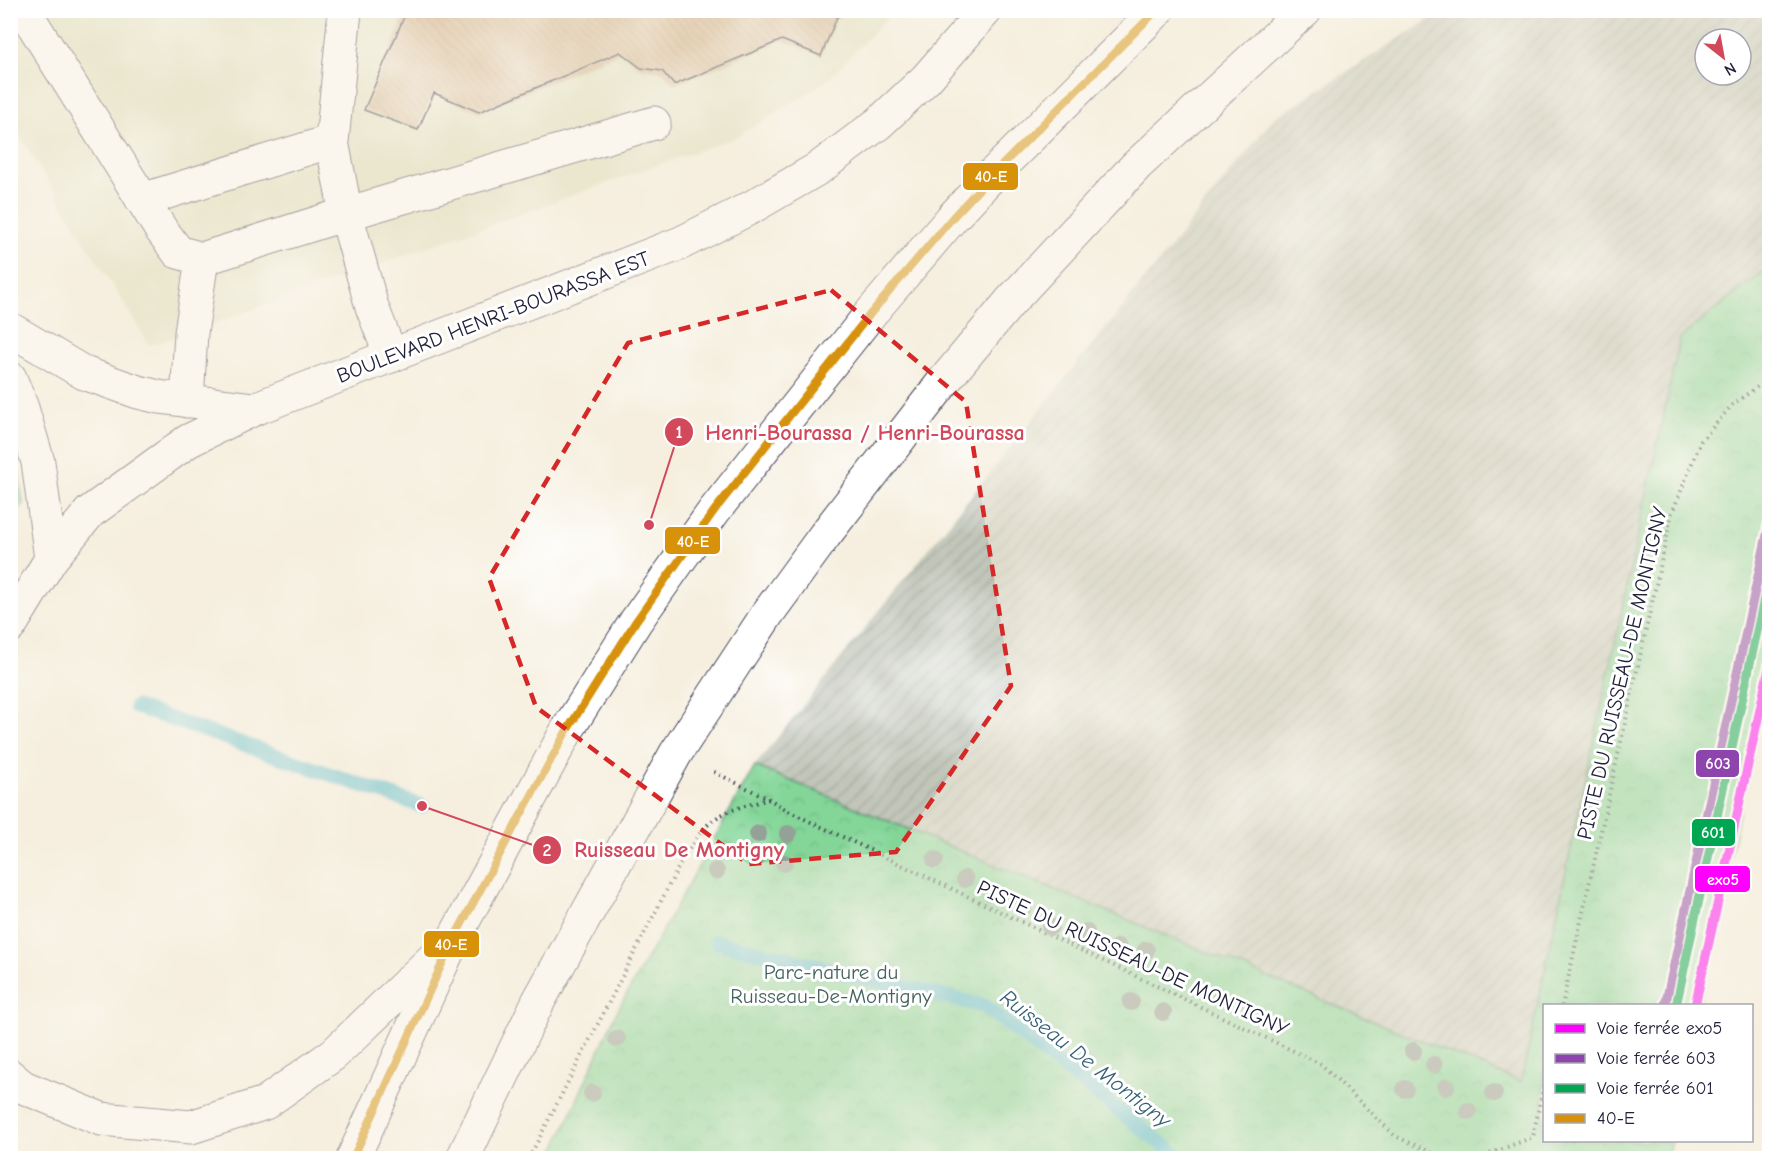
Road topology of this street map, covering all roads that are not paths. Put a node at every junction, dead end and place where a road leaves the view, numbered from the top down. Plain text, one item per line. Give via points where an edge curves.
1 (24, 10) edge
2 (986, 10) edge
3 (1158, 10) edge
4 (1305, 10) edge
5 (344, 11) edge
6 (654, 123) dead end
7 (332, 141) junction
8 (142, 200) junction
9 (346, 214) junction
10 (202, 259) junction
11 (10, 328) edge
12 (391, 356) junction
13 (10, 378) edge
14 (187, 400) junction
15 (254, 409) junction
16 (51, 559) junction
17 (10, 627) edge
18 (452, 942) junction
19 (10, 1076) edge
20 (353, 1158) edge
21 (463, 1158) edge

1 - 8 main road
2 - 12 main road, BOULEVARD HENRI-BOURASSA EST via 926,79 879,123 819,168 752,207 681,243
3 - 18 main road via 953,217 871,313 714,511 636,621 566,732
4 - 21 main road via 1136,166 1010,302 825,535 768,613 676,753 538,1002
5 - 7 main road
6 - 9 main road
7 - 8 main road
7 - 9 main road
8 - 10 main road via 178,252
9 - 10 main road
9 - 12 main road via 372,306
10 - 14 main road via 191,333
11 - 14 main road via 84,373 138,392
12 - 15 main road, BOULEVARD HENRI-BOURASSA EST
13 - 16 main road via 38,462
14 - 15 main road
15 - 16 main road, BOULEVARD HENRI-BOURASSA EST via 188,441 138,476 90,512
16 - 17 main road, BOULEVARD HENRI-BOURASSA EST
18 - 19 main road via 334,1054 265,1103 191,1127 101,1119 23,1087
18 - 20 main road

